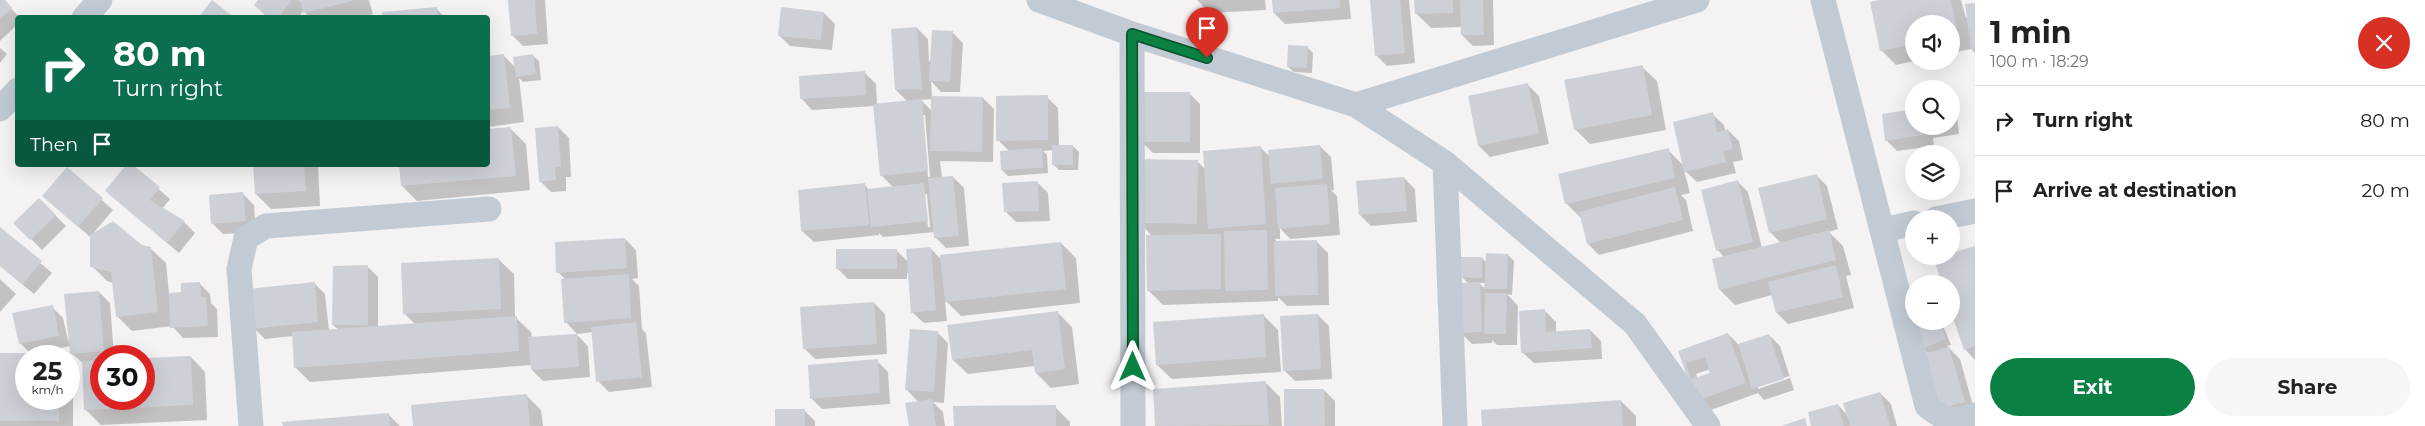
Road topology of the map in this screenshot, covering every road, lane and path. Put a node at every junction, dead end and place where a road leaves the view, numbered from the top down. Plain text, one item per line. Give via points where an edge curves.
1 (100, 0) edge
2 (1039, 0) edge
3 (1697, 0) edge
4 (1823, 0) edge
5 (87, 15) edge
6 (1132, 34) junction
7 (15, 93) edge
8 (1356, 105) junction
9 (0, 109) edge
10 (1445, 163) junction
11 (489, 210) dead end
12 (1975, 211) edge
13 (1960, 214) edge
14 (1905, 225) edge
15 (1883, 230) junction
16 (1975, 415) edge
17 (252, 426) edge
18 (1134, 426) edge
19 (1455, 426) edge
20 (1708, 426) edge

1 - 5 street
2 - 6 street
3 - 8 street
4 - 15 street
6 - 8 street
6 - 18 street
7 - 9 street
8 - 10 street
10 - 19 street
10 - 20 street via 1635,324
11 - 17 street via 266,226 246,238 238,269
12 - 13 street
14 - 15 street
15 - 16 street via 1928,406 1946,420 1964,420

